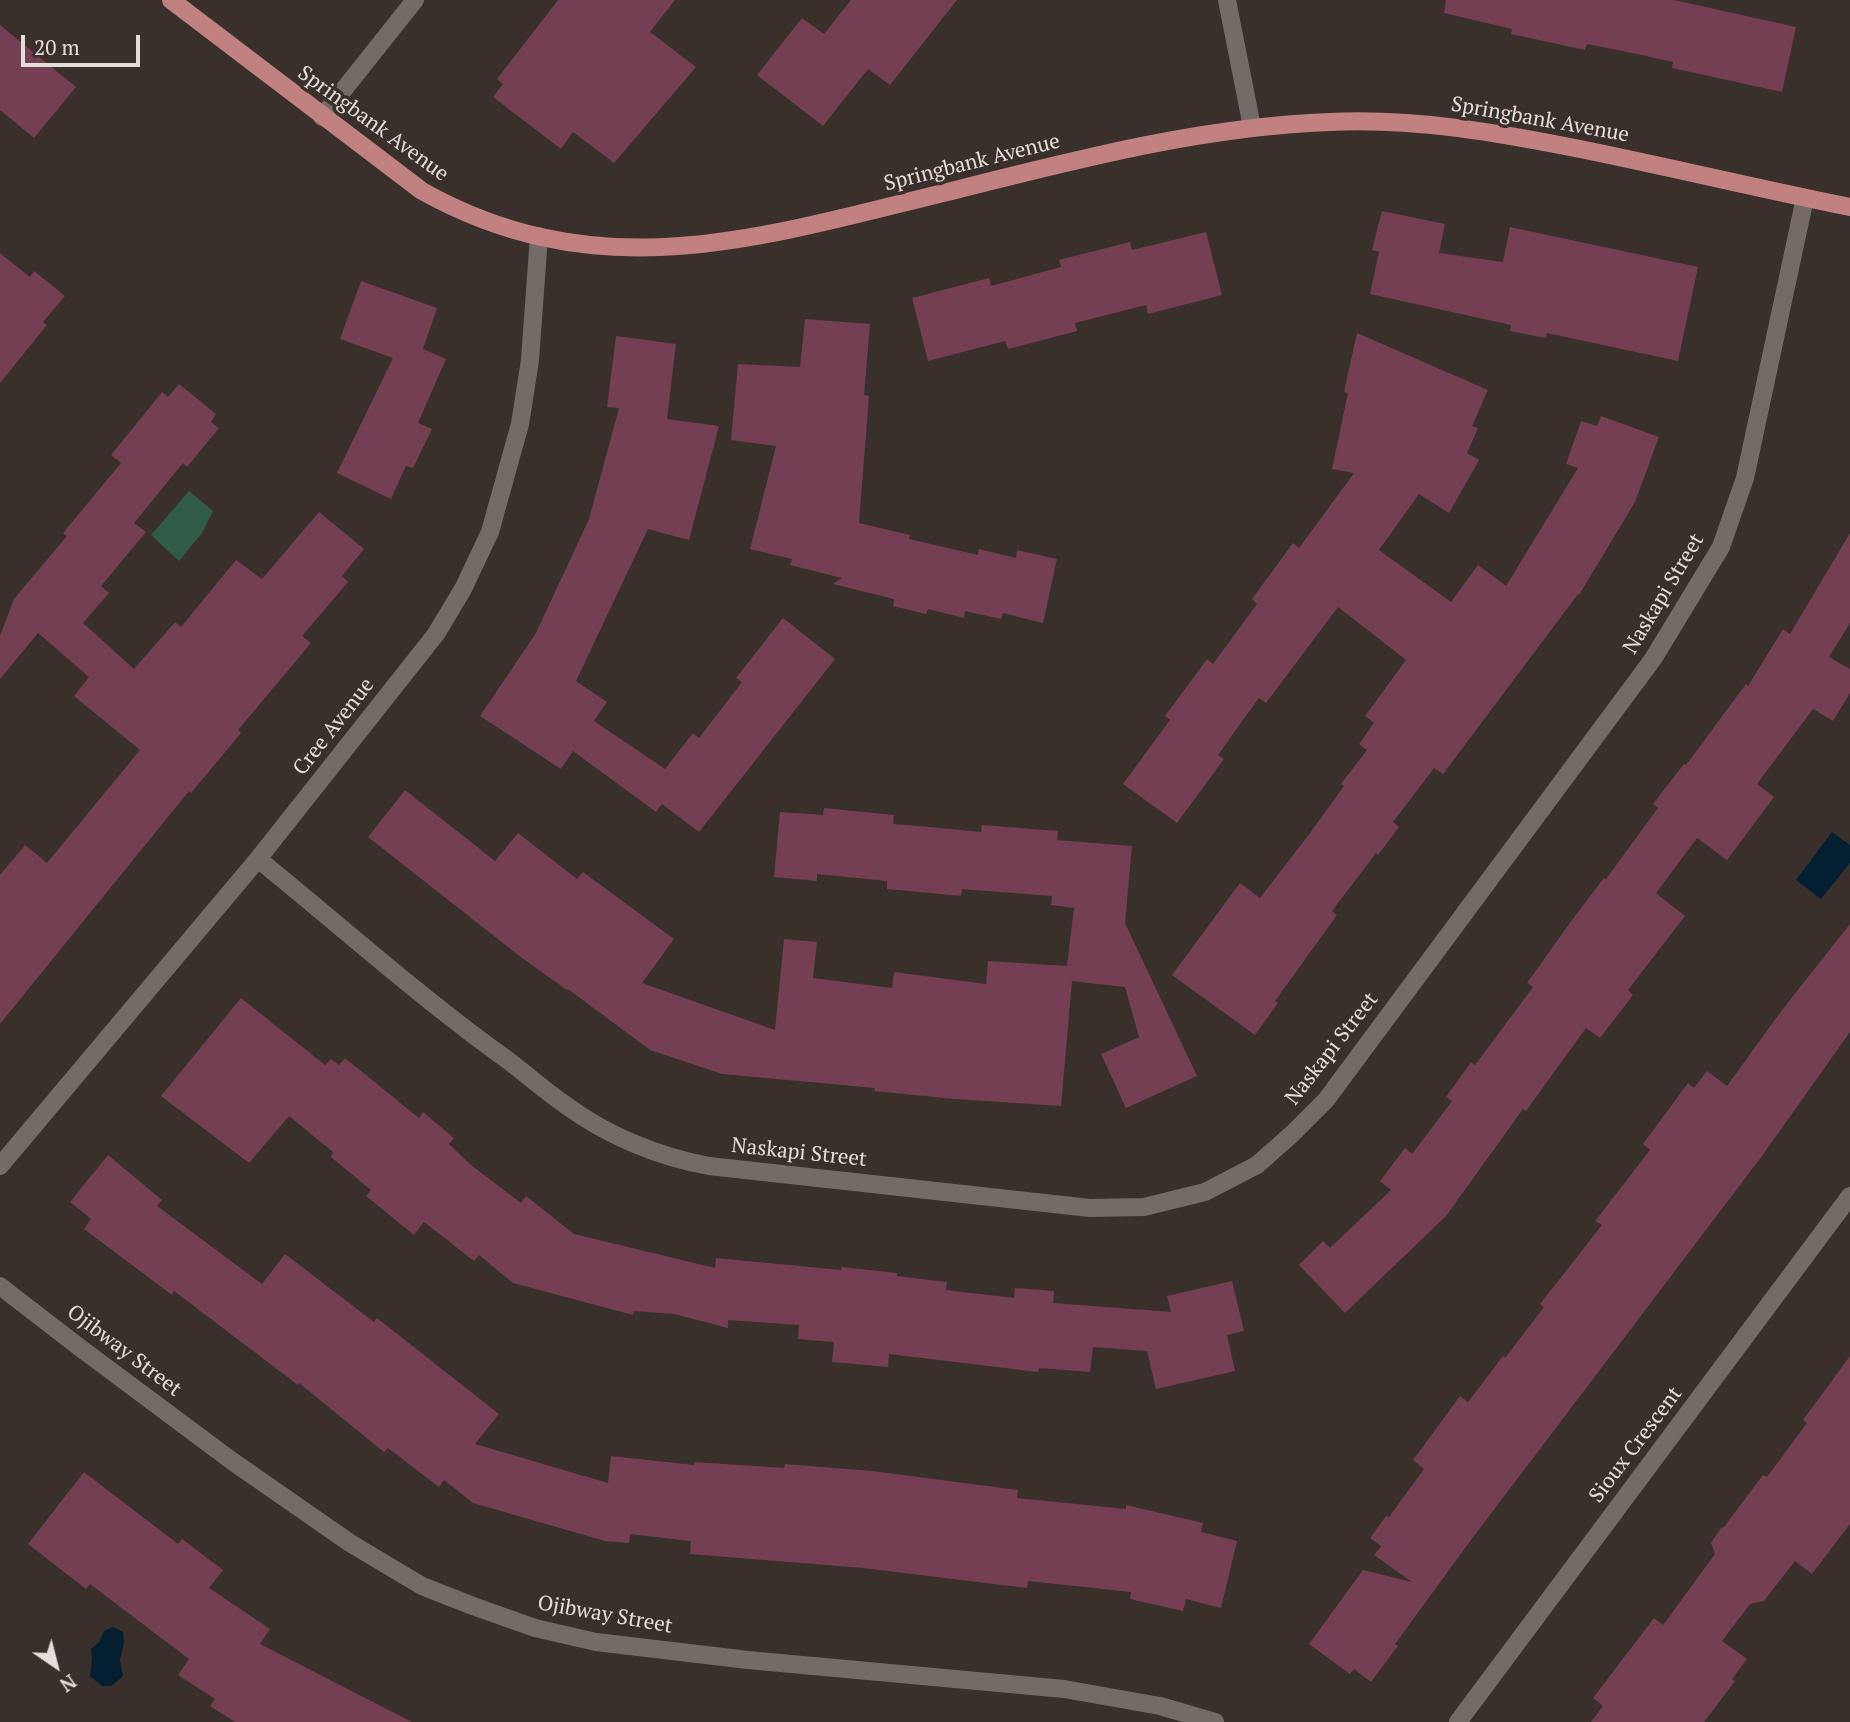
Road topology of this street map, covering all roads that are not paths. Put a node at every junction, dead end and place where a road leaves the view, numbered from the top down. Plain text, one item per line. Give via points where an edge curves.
1 (171, 0) edge
2 (415, 0) edge
3 (1227, 0) edge
4 (322, 117) junction
5 (1252, 127) junction
6 (1805, 198) junction
7 (1850, 207) edge
8 (539, 236) junction
9 (258, 859) junction
10 (0, 1166) edge
11 (1850, 1196) edge
12 (0, 1286) edge
13 (1215, 1722) edge
14 (1458, 1722) edge

1 - 4 main road, Springbank Avenue
2 - 4 street
3 - 5 street
4 - 8 main road, Springbank Avenue via 431,197 472,217
5 - 6 main road, Springbank Avenue via 1334,121 1450,126 1520,136
5 - 8 main road, Springbank Avenue via 1087,158 748,239 635,249
6 - 7 main road, Springbank Avenue
6 - 9 street, Naskapi Street via 1745,478 1721,547 1693,596 1653,659 1326,1100 1257,1165 1205,1192 1144,1207 1090,1208 709,1166 653,1151 562,1103
8 - 9 street, Cree Avenue via 522,411 490,532 466,585 436,634
9 - 10 street, Cree Avenue
11 - 14 street, Sioux Crescent
12 - 13 street, Ojibway Street via 350,1543 422,1586 473,1606 535,1628 596,1642 1064,1689 1160,1706

